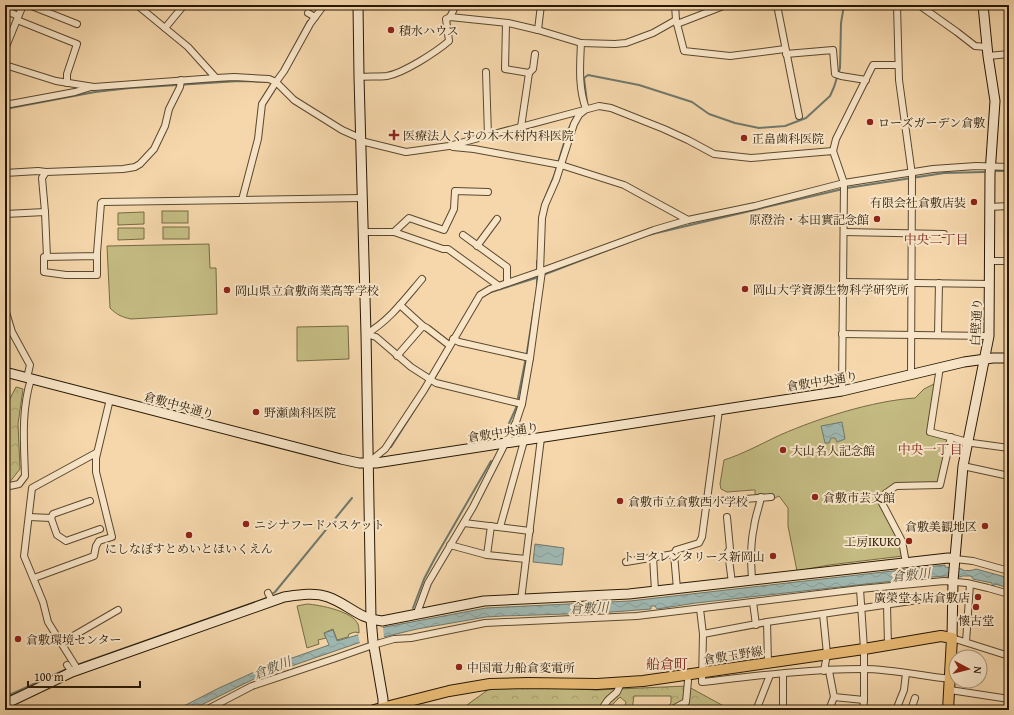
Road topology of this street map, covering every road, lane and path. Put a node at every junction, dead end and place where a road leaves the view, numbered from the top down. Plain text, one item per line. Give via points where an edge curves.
1 (23, 5) edge
2 (30, 5) edge
3 (137, 5) edge
4 (184, 5) edge
5 (324, 5) edge
6 (358, 5) edge
7 (456, 5) edge
8 (541, 5) edge
9 (676, 5) edge
10 (726, 5) edge
11 (777, 5) edge
12 (897, 5) edge
13 (919, 5) edge
14 (983, 5) edge
15 (5, 10) edge
16 (308, 13) dead end
17 (315, 17) junction
18 (450, 17) junction
19 (17, 18) junction
20 (676, 22) junction
21 (506, 23) junction
22 (77, 24) dead end
23 (165, 28) junction
24 (538, 30) junction
25 (581, 43) junction
26 (5, 49) edge
27 (786, 51) junction
28 (988, 51) junction
29 (535, 54) dead end
30 (1009, 54) edge
31 (898, 64) junction
32 (5, 65) edge
33 (486, 72) dead end
34 (529, 73) junction
35 (359, 77) junction
36 (216, 78) junction
37 (866, 80) junction
38 (276, 82) junction
39 (67, 83) junction
40 (181, 83) junction
41 (94, 86) junction
42 (5, 105) edge
43 (586, 109) junction
44 (799, 116) dead end
45 (521, 127) junction
46 (488, 136) junction
47 (360, 140) junction
48 (450, 146) junction
49 (833, 150) junction
50 (558, 164) junction
51 (990, 167) junction
52 (1009, 167) edge
53 (46, 172) junction
54 (5, 173) edge
55 (912, 176) junction
56 (844, 187) junction
57 (488, 192) dead end
58 (362, 198) junction
59 (242, 200) junction
60 (1009, 206) edge
61 (989, 207) junction
62 (45, 212) junction
63 (5, 214) edge
64 (497, 218) dead end
65 (688, 220) junction
66 (363, 232) junction
67 (394, 232) junction
68 (844, 232) junction
69 (912, 233) junction
70 (944, 234) dead end
71 (463, 235) dead end
72 (477, 246) junction
73 (97, 256) junction
74 (47, 257) junction
75 (989, 261) junction
76 (1009, 261) edge
77 (540, 273) junction
78 (422, 279) dead end
79 (843, 282) junction
80 (507, 283) junction
81 (938, 283) junction
82 (911, 284) junction
83 (990, 284) junction
84 (499, 286) junction
85 (400, 305) junction
86 (5, 310) edge
87 (423, 326) junction
88 (366, 334) junction
89 (842, 334) junction
90 (911, 334) junction
91 (938, 334) junction
92 (989, 336) junction
93 (455, 340) junction
94 (449, 345) junction
95 (398, 356) junction
96 (527, 358) junction
97 (1009, 358) edge
98 (985, 359) junction
99 (940, 367) junction
100 (5, 372) edge
101 (911, 374) junction
102 (29, 378) junction
103 (432, 381) junction
104 (842, 391) junction
105 (110, 399) junction
106 (519, 403) junction
107 (719, 410) junction
108 (951, 437) junction
109 (541, 438) junction
110 (524, 441) junction
111 (968, 441) junction
112 (506, 444) junction
113 (1009, 448) edge
114 (96, 452) junction
115 (368, 464) junction
116 (963, 466) junction
117 (25, 476) junction
118 (1009, 476) edge
119 (5, 487) edge
120 (32, 488) junction
121 (761, 497) junction
122 (771, 498) dead end
123 (90, 501) dead end
124 (707, 502) junction
125 (29, 517) junction
126 (727, 517) dead end
127 (51, 518) junction
128 (464, 523) junction
129 (491, 526) junction
130 (500, 527) junction
131 (100, 529) dead end
132 (530, 531) junction
133 (450, 545) junction
134 (674, 554) junction
135 (486, 555) junction
136 (653, 557) junction
137 (526, 559) junction
138 (626, 562) dead end
139 (906, 563) junction
140 (955, 563) junction
141 (1009, 570) edge
142 (34, 578) junction
143 (953, 579) junction
144 (752, 580) junction
145 (732, 583) junction
146 (970, 584) junction
147 (677, 588) junction
148 (860, 589) junction
149 (655, 591) junction
150 (1009, 594) edge
151 (952, 598) junction
152 (521, 600) junction
153 (918, 600) dead end
154 (928, 600) dead end
155 (752, 602) junction
156 (887, 605) junction
157 (861, 608) junction
158 (700, 609) junction
159 (118, 610) dead end
160 (417, 613) junction
161 (823, 614) junction
162 (371, 619) junction
163 (767, 622) junction
164 (756, 625) junction
165 (703, 634) junction
166 (952, 638) junction
167 (966, 642) junction
168 (61, 643) junction
169 (373, 643) junction
170 (888, 645) junction
171 (864, 649) junction
172 (952, 649) edge
173 (827, 654) junction
174 (1009, 656) edge
175 (768, 663) junction
176 (72, 668) junction
177 (864, 669) junction
178 (827, 671) junction
179 (906, 673) junction
180 (783, 674) junction
181 (770, 675) junction
182 (702, 678) junction
183 (685, 679) junction
184 (948, 679) edge
185 (621, 683) junction
186 (950, 690) joint
187 (834, 697) junction
188 (915, 698) dead end
189 (864, 700) junction
190 (1009, 700) edge
191 (5, 704) edge
192 (380, 709) edge
193 (206, 710) edge
194 (601, 710) edge
195 (671, 710) edge
196 (757, 710) edge
197 (783, 710) edge
198 (829, 710) edge
199 (863, 710) edge
200 (896, 710) edge
201 (911, 710) edge
202 (948, 710) edge

1 - 19 street
2 - 22 street
3 - 23 street
4 - 23 street
5 - 17 street
6 - 35 street
7 - 18 street
8 - 24 street
9 - 20 street
10 - 20 street
11 - 27 street
12 - 31 street
13 - 28 street via 975,46
14 - 28 street, 白壁通り
15 - 19 street
16 - 17 street
17 - 38 street
18 - 21 street
18 - 35 street via 446,19 449,41 439,49 388,76
19 - 26 street
19 - 39 street via 77,44 67,74
20 - 25 street via 626,43
20 - 27 street via 684,51 730,56
21 - 24 street
21 - 34 street via 505,68
23 - 36 street via 188,47
24 - 25 street
25 - 43 street via 580,74
27 - 37 street via 833,50 835,74
27 - 44 street
28 - 30 street
28 - 51 street, 白壁通り via 995,92
29 - 34 street via 533,69
31 - 37 street via 873,65
31 - 55 street
32 - 39 street
33 - 46 street
34 - 45 street
35 - 47 street
36 - 38 street via 269,79
36 - 40 street
37 - 49 street
38 - 47 street via 294,100
38 - 59 street via 262,104 258,139
39 - 41 street
40 - 41 street
40 - 53 street via 154,149 140,164 123,169
41 - 42 street
43 - 45 street
43 - 49 street via 599,106 611,108 664,129 714,154 751,158
43 - 50 street via 574,124
45 - 46 street
46 - 48 street
47 - 48 street via 402,151
47 - 58 street
48 - 50 street
49 - 56 street
50 - 65 street via 624,185
50 - 77 street via 542,218
51 - 52 street
51 - 55 street via 976,166
51 - 61 street, 白壁通り
53 - 54 street
53 - 62 street via 42,178
55 - 56 street
55 - 69 street
56 - 65 street
56 - 68 street
57 - 67 street via 455,191 454,209 444,230 409,218
58 - 59 street
58 - 66 street
59 - 73 street via 102,202
60 - 61 street
61 - 75 street, 白壁通り
62 - 63 street
62 - 74 street
64 - 72 street
65 - 77 street via 654,230
66 - 67 street
66 - 88 street
67 - 84 street via 448,250
68 - 69 street
68 - 79 street
69 - 70 street
69 - 82 street
71 - 72 street
72 - 80 street via 507,267
73 - 74 street
73 - 74 street via 97,275 44,272 44,257
75 - 76 street
75 - 83 street, 白壁通り
77 - 80 street
77 - 96 street
78 - 85 street
79 - 82 street
79 - 89 street
80 - 84 street
81 - 82 street
81 - 83 street
81 - 91 street
82 - 90 street
83 - 92 street, 白壁通り
84 - 93 street via 480,295
85 - 87 street
85 - 88 street via 378,327
86 - 102 street via 12,332 30,365
87 - 94 street
87 - 95 street
88 - 95 street via 376,337
88 - 115 street
89 - 90 street
89 - 104 street
90 - 91 street
90 - 101 street
91 - 92 street
92 - 98 street, 白壁通り
93 - 94 street
93 - 96 street
94 - 103 street
95 - 103 street
96 - 106 street
97 - 98 street, 倉敷中央通り
98 - 99 street, 倉敷中央通り
98 - 111 street, 白壁通り
99 - 101 street, 倉敷中央通り
99 - 108 street via 930,432
100 - 102 street, 倉敷中央通り
101 - 104 street, 倉敷中央通り
102 - 105 street, 倉敷中央通り
102 - 117 street via 23,425
103 - 106 street
103 - 115 street via 410,418 385,449
104 - 107 street, 倉敷中央通り
105 - 114 street
105 - 115 street, 倉敷中央通り
106 - 112 street via 516,422
107 - 109 street, 倉敷中央通り
107 - 124 street
108 - 111 street
108 - 139 street via 940,486 896,486 882,496 882,503 902,541
109 - 110 street, 倉敷中央通り
109 - 132 street
110 - 112 street, 倉敷中央通り
110 - 130 street
111 - 113 street
111 - 116 street, 白壁通り
112 - 115 street, 倉敷中央通り
112 - 128 street
114 - 120 street
114 - 142 street via 96,472 112,536 99,541 94,556
115 - 162 street
116 - 118 street
116 - 140 street, 白壁通り
117 - 119 street via 19,484
117 - 120 street
120 - 125 street
121 - 122 street
121 - 124 street
121 - 144 street via 753,529
123 - 127 street via 53,514
124 - 134 street via 702,537 698,543 676,550
125 - 127 street
125 - 142 street via 24,556
126 - 145 street
127 - 131 street via 57,535 66,541
128 - 129 street
128 - 133 street
129 - 130 street
129 - 135 street
130 - 132 street
132 - 137 street
133 - 135 street
133 - 160 street via 428,583
134 - 136 street
134 - 147 street
135 - 137 street
136 - 138 street
136 - 149 street
137 - 152 street
139 - 140 street via 948,558
139 - 144 street
140 - 141 street via 973,561
140 - 143 street, 白壁通り
142 - 168 street via 48,622
143 - 146 street
143 - 148 street
143 - 151 street, 白壁通り
144 - 145 street
145 - 147 street
146 - 150 street
146 - 167 street
147 - 149 street
148 - 155 street
148 - 157 street
149 - 152 street
151 - 154 street
151 - 166 street, 白壁通り
152 - 160 street via 484,602
153 - 156 street
155 - 158 street
155 - 164 street
156 - 157 street
156 - 170 street
157 - 161 street
157 - 171 street
158 - 165 street
158 - 169 street via 615,618 485,624
159 - 168 street
160 - 162 street via 387,620
161 - 163 street
161 - 173 street
162 - 169 street
162 - 176 street via 336,600 322,596 270,596
163 - 164 street
163 - 175 street
164 - 165 street
165 - 182 street
166 - 167 street
166 - 170 main road, 倉敷玉野線 via 941,636
166 - 172 main road
167 - 174 street
168 - 176 street
169 - 192 street via 383,699
169 - 193 street via 252,686
170 - 171 main road, 倉敷玉野線
171 - 173 main road, 倉敷玉野線
171 - 177 street
173 - 175 main road, 倉敷玉野線
173 - 178 street
175 - 182 main road, 倉敷玉野線
176 - 191 street
177 - 178 street
177 - 179 street
177 - 189 street
178 - 180 street
178 - 187 street
179 - 184 street
179 - 200 street via 904,690
180 - 181 street
180 - 197 street
181 - 182 street
181 - 196 street
182 - 183 main road, 倉敷玉野線
183 - 185 main road, 倉敷玉野線
183 - 195 street via 686,702
185 - 192 main road, 倉敷玉野線 via 490,684 450,691
185 - 194 street via 617,692
186 - 190 street
186 - 202 main road
187 - 189 street
187 - 198 street
188 - 201 street
189 - 199 street

